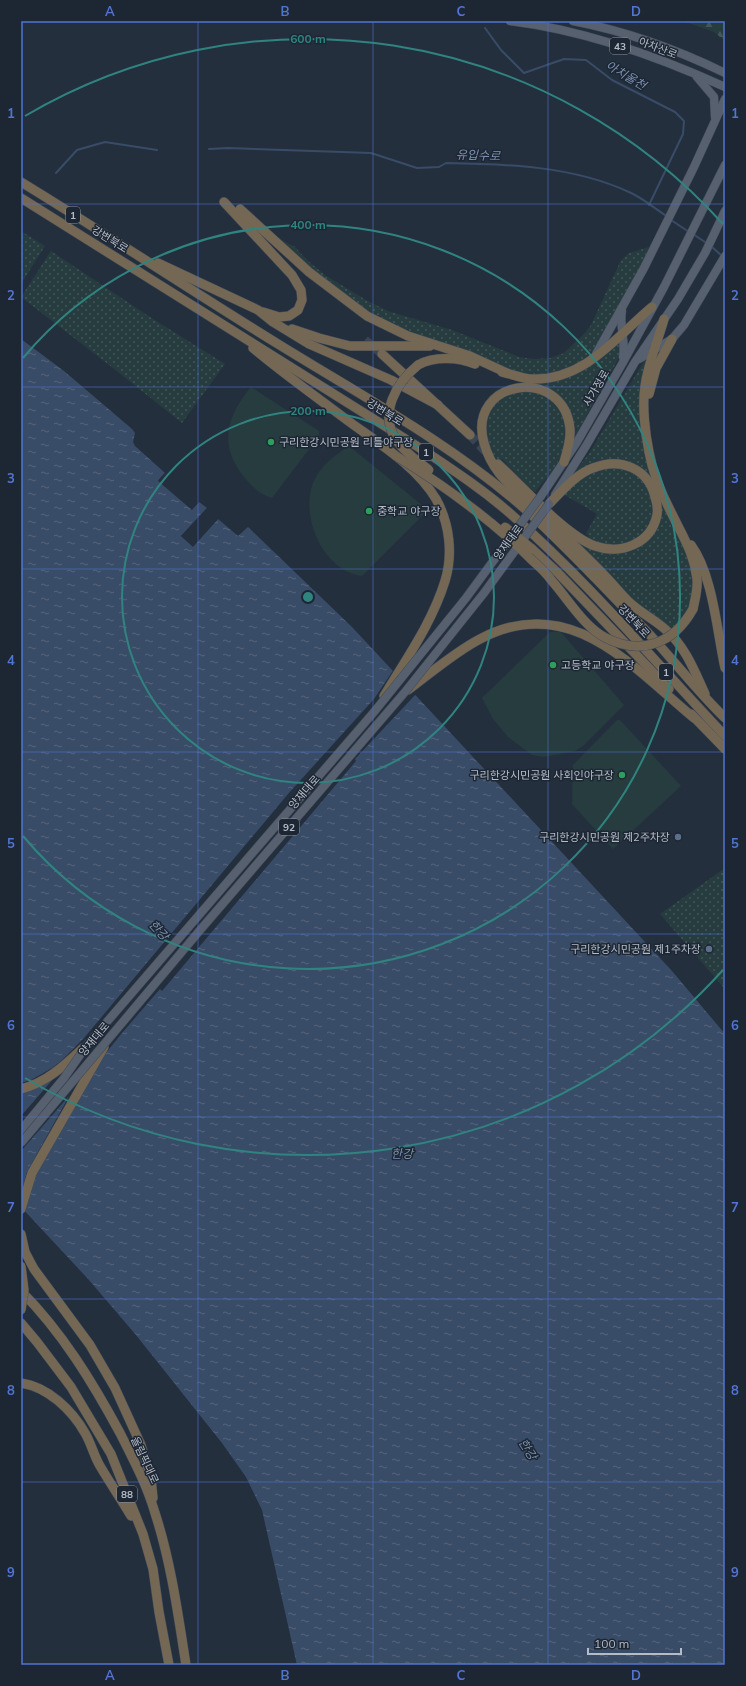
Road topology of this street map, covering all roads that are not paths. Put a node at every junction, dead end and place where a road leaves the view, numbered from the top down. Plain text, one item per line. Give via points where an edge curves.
1 (510, 21) edge
2 (573, 21) edge
3 (694, 73) junction
4 (725, 74) edge
5 (725, 87) edge
6 (725, 99) edge
7 (714, 121) junction
8 (725, 165) edge
9 (21, 182) edge
10 (21, 198) edge
11 (224, 202) dead end
12 (240, 209) dead end
13 (725, 211) edge
14 (123, 246) junction
15 (725, 256) edge
16 (623, 308) junction
17 (652, 308) junction
18 (258, 310) junction
19 (664, 319) junction
20 (273, 322) junction
21 (224, 324) junction
22 (623, 333) junction
23 (672, 339) junction
24 (438, 346) junction
25 (656, 348) junction
26 (382, 354) tunnel mouth
27 (592, 360) junction
28 (635, 362) junction
29 (622, 364) junction
30 (508, 374) junction
31 (438, 405) junction
32 (646, 427) junction
33 (470, 435) tunnel mouth
34 (396, 456) junction
35 (564, 462) junction
36 (498, 463) dead end
37 (541, 496) joint
38 (549, 504) junction
39 (683, 535) junction
40 (725, 668) edge
41 (405, 692) junction
42 (709, 703) junction
43 (374, 712) junction
44 (694, 718) junction
45 (725, 718) edge
46 (725, 736) edge
47 (725, 749) edge
48 (110, 1037) junction
49 (87, 1045) junction
50 (21, 1089) edge
51 (21, 1130) edge
52 (21, 1143) edge
53 (21, 1209) edge
54 (21, 1234) edge
55 (21, 1266) edge
56 (23, 1293) edge
57 (21, 1310) edge
58 (21, 1323) edge
59 (21, 1330) edge
60 (37, 1342) junction
61 (21, 1383) edge
62 (155, 1512) junction
63 (143, 1534) junction
64 (169, 1665) edge
65 (186, 1665) edge

1 - 3 main road, 아차산로 / 43 via 577,34 632,50
2 - 4 main road, 아차산로 / 43 via 631,36 686,56
3 - 5 main road, 아차산로 / 43
3 - 7 main road via 714,97
6 - 7 main road
7 - 16 main road via 694,167
8 - 17 main road, 사가정로
9 - 14 highway, 강변북로 / 1
10 - 21 highway, 강변북로 / 1
11 - 18 highway via 292,275 301,290 302,300 298,310 289,316 279,317
12 - 24 highway via 309,272 367,316
13 - 19 main road, 양재대로 via 705,253
14 - 18 highway
14 - 42 highway, 강변북로 / 1 via 426,435 477,470 579,560
15 - 23 main road via 693,312
16 - 22 main road
16 - 27 main road
17 - 22 highway
17 - 29 main road, 사가정로
18 - 20 highway
19 - 25 highway
19 - 28 main road, 양재대로
20 - 24 highway via 350,346
20 - 31 highway via 309,344 391,380
21 - 34 highway via 289,378
21 - 46 highway, 강변북로 / 1 via 423,450 469,481 512,515 607,609
22 - 27 highway
22 - 29 main road
23 - 25 main road
23 - 32 highway via 656,368 649,395
24 - 30 highway via 470,356
25 - 28 main road
25 - 32 highway via 650,361 645,386
26 - 31 highway
27 - 30 highway via 559,376 531,380
28 - 38 main road, 양재대로
29 - 35 main road, 사가정로
30 - 44 highway, bridge via 453,358 418,365 402,380 392,400 390,425 396,440 405,451 481,508 558,573
31 - 33 highway
32 - 39 highway via 648,450 658,483
34 - 39 highway, bridge via 430,476 500,530 551,579 591,627 607,639 623,644 652,645 670,637 687,620 693,609 697,580 688,544
34 - 43 highway, bridge via 427,486 436,500 447,529 449,552 445,581 437,602
35 - 37 main road, 사가정로
35 - 42 highway via 570,436 568,417 558,401 538,388 525,386 495,397 482,417 481,428 487,454 497,471 525,501 606,576 628,601 667,630 691,664
36 - 38 highway via 572,533 594,546 618,550 637,544 652,527 657,515 654,491 649,481 636,468 624,464 592,468 573,480
37 - 43 main road, 양재대로, bridge via 466,598
38 - 41 main road, 양재대로 / 92, bridge via 484,593
39 - 40 highway via 697,554 708,586
41 - 44 highway, bridge via 481,638 511,628 534,624 575,630 614,650
41 - 48 main road, 양재대로 / 92, bridge
42 - 45 highway, 강변북로 / 1
43 - 49 main road, 양재대로, bridge
44 - 47 highway
48 - 52 main road, 양재대로 / 92, bridge
48 - 53 highway, bridge via 32,1172
49 - 50 highway, bridge via 58,1071
49 - 51 main road, 양재대로, bridge via 64,1078
54 - 62 highway via 25,1252 34,1269 80,1330 115,1388 141,1445 150,1478
55 - 57 highway, bridge via 24,1290
56 - 62 highway, 올림픽대로 / 88 via 51,1326 102,1400 138,1470
58 - 60 highway, 88
59 - 60 highway
60 - 63 highway, 88 via 71,1388 111,1454
61 - 63 highway via 54,1397 72,1414 85,1433 99,1465
62 - 65 highway, 올림픽대로 / 88 via 174,1592
63 - 64 highway, 88 via 153,1569

